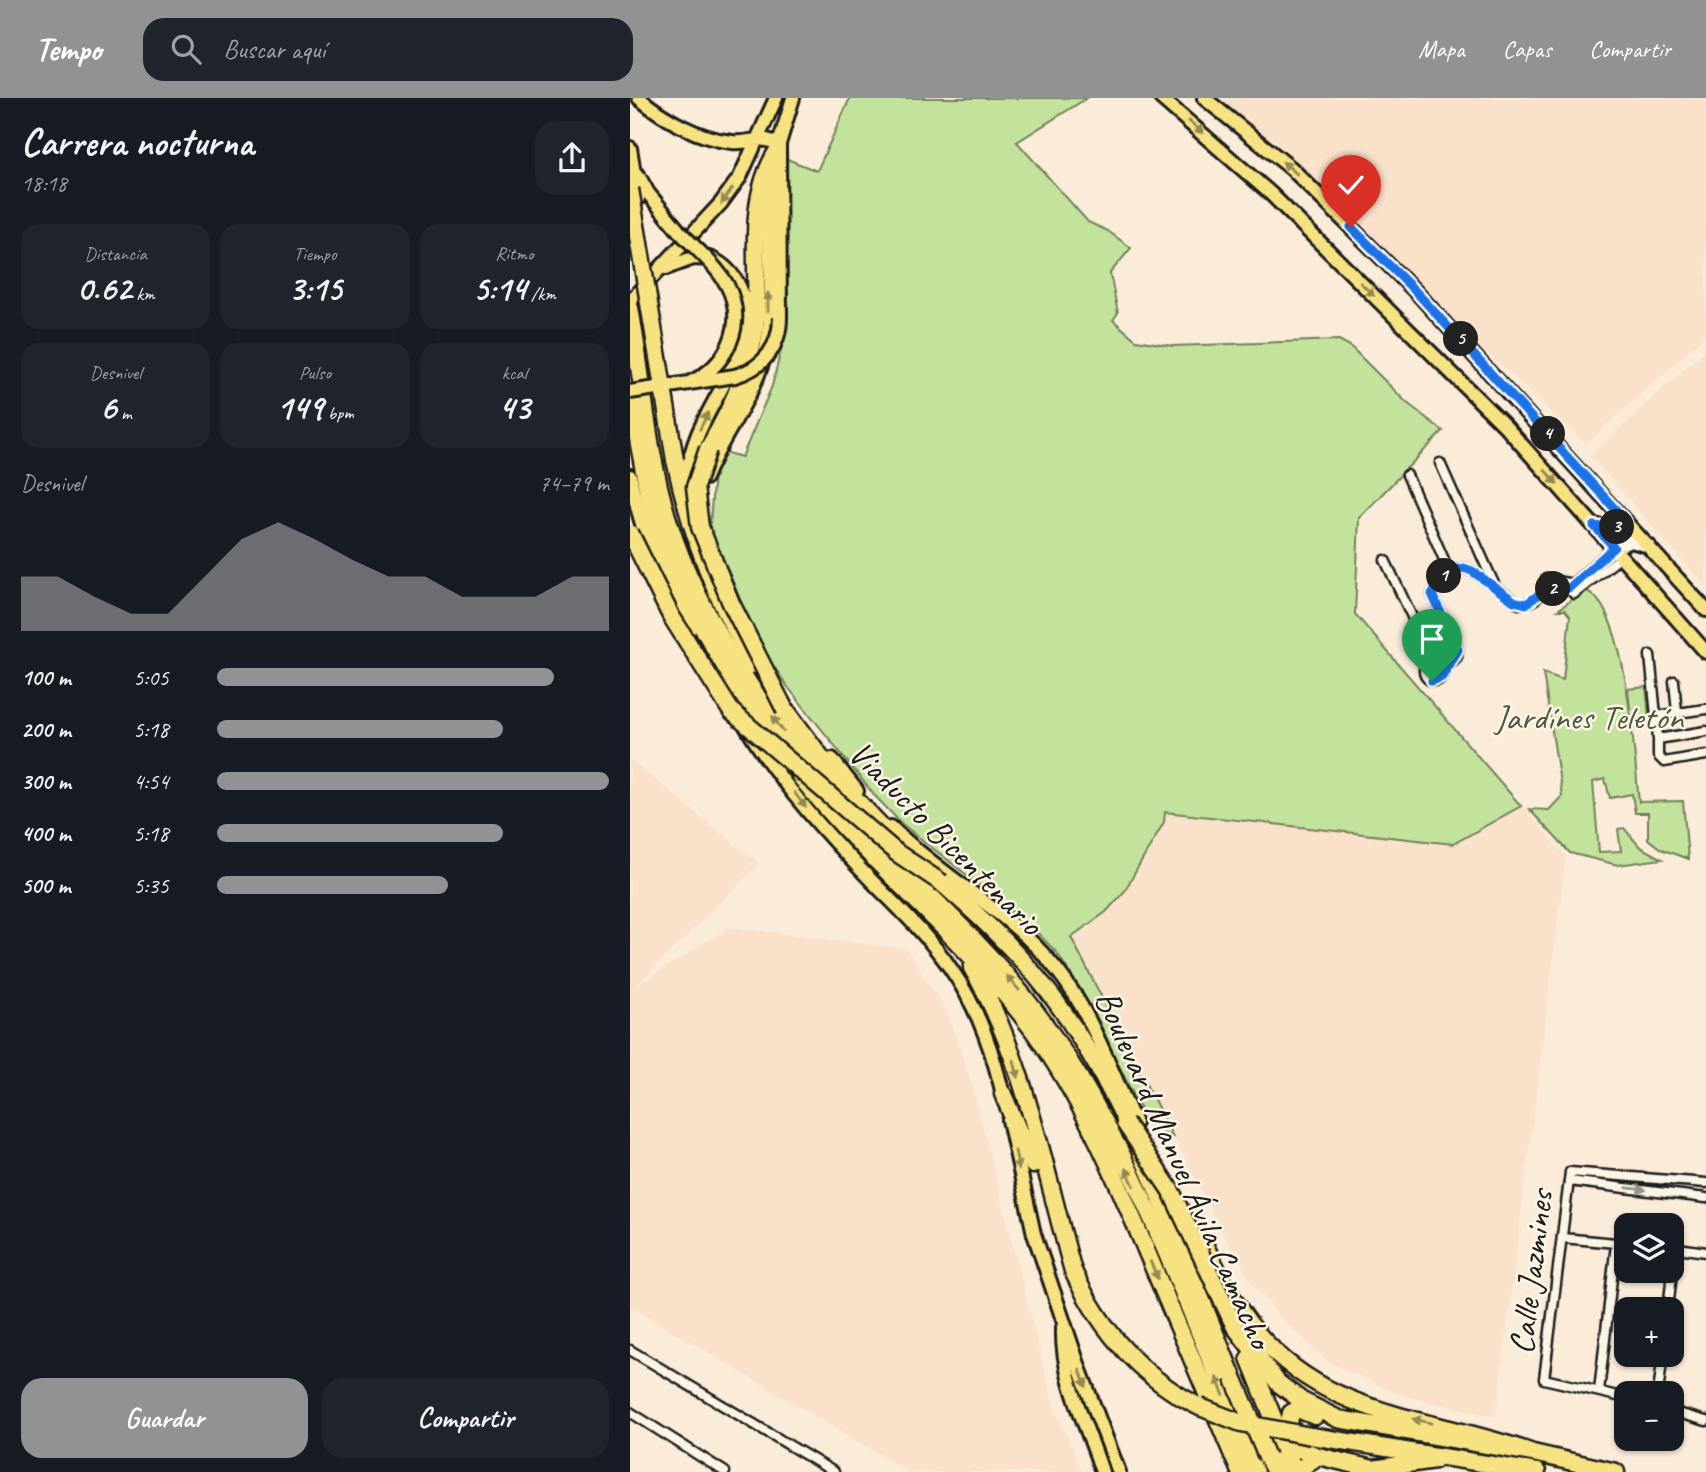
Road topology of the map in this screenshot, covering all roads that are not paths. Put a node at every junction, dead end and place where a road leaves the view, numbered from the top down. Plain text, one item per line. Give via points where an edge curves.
1 (639, 98) edge
2 (776, 98) edge
3 (793, 98) edge
4 (1161, 98) edge
5 (1204, 98) edge
6 (761, 137) junction
7 (777, 149) junction
8 (631, 152) edge
9 (630, 189) edge
10 (709, 258) junction
11 (659, 274) junction
12 (755, 297) junction
13 (630, 301) edge
14 (630, 308) edge
15 (691, 382) junction
16 (630, 394) edge
17 (1440, 463) dead end
18 (1407, 475) dead end
19 (630, 476) edge
20 (684, 486) junction
21 (1626, 521) junction
22 (633, 523) edge
23 (695, 526) junction
24 (1594, 526) junction
25 (1649, 546) junction
26 (1618, 551) junction
27 (1385, 560) dead end
28 (1449, 571) junction
29 (1574, 587) junction
30 (1496, 588) junction
31 (1545, 590) junction
32 (1706, 610) edge
33 (1706, 652) edge
34 (1650, 654) dead end
35 (1433, 662) junction
36 (1444, 670) junction
37 (1674, 681) dead end
38 (1706, 709) edge
39 (785, 710) junction
40 (1677, 712) junction
41 (1656, 716) junction
42 (1706, 731) edge
43 (1658, 739) junction
44 (1706, 755) edge
45 (942, 883) junction
46 (956, 942) junction
47 (1003, 1094) junction
48 (1125, 1123) junction
49 (1141, 1137) junction
50 (1569, 1181) junction
51 (1706, 1183) edge
52 (1706, 1198) edge
53 (1563, 1238) junction
54 (1614, 1244) edge
55 (1684, 1249) edge
56 (1706, 1252) edge
57 (1614, 1261) edge
58 (1073, 1272) junction
59 (1063, 1320) junction
60 (1235, 1327) junction
61 (630, 1349) edge
62 (630, 1359) edge
63 (645, 1359) junction
64 (1599, 1391) junction
65 (1614, 1395) edge
66 (630, 1412) edge
67 (1684, 1415) edge
68 (1706, 1421) edge
69 (1381, 1428) junction
70 (1533, 1453) junction
71 (1318, 1456) junction
72 (1461, 1461) junction
73 (1289, 1463) edge
74 (725, 1472) edge
75 (834, 1472) edge
76 (1102, 1472) edge
77 (1119, 1472) edge
78 (1240, 1472) edge
79 (1255, 1472) edge
80 (1414, 1472) edge
81 (1537, 1472) edge
82 (1616, 1472) edge

1 - 6 main road via 670,119 709,136 736,142
2 - 6 main road
3 - 7 main road
4 -> 24 main road via 1269,193 1505,426
21 -> 5 main road via 1418,294 1292,169
6 - 7 main road
6 -> 11 main road via 721,203
7 - 12 highway via 759,191
7 - 15 main road, bridge via 777,342 757,367 735,376
23 -> 7 main road via 706,475 757,377 766,346 769,190
8 - 15 main road, bridge via 648,193 722,278 731,295 734,330 725,355 707,374
8 - 20 main road, Boulevard Manuel Ávila Camacho
9 - 39 highway, Viaducto Bicentenario, bridge via 685,507 716,592
10 - 11 main road via 685,260
10 - 12 main road via 737,270
20 -> 10 main road via 694,443 745,328 739,285 723,265
11 - 13 main road
12 - 39 highway, bridge via 750,355 695,487 700,527 731,603
79 -> 14 highway, Boulevard Manuel Ávila Camacho via 1173,1271 1088,1091 1013,983 821,781 744,674 693,585 668,522
15 - 16 main road, bridge
16 - 46 highway, Boulevard Manuel Ávila Camacho via 654,525 680,593 765,731 804,781
17 - 30 street
18 - 28 street
19 - 22 main road
20 - 23 main road, Boulevard Manuel Ávila Camacho
21 - 24 main road via 1614,528
21 - 25 main road
22 - 45 highway, bridge via 671,616 731,711 897,853
22 -> 47 main road via 671,599 754,740 838,846 952,970 990,1046
23 - 49 main road, Boulevard Manuel Ávila Camacho via 756,657 861,796 897,833 996,912 1057,970 1093,1028
24 - 26 main road
25 - 26 main road via 1631,541
25 - 32 main road
26 - 29 street
26 - 33 main road
27 - 35 street
28 - 30 street via 1464,568
28 - 36 street via 1432,594 1458,650
29 - 31 street
29 - 31 street via 1546,579
30 - 31 street via 1520,604 1533,601
34 - 41 street
35 - 36 street
35 - 36 street via 1425,669 1428,679 1439,680
37 - 40 street
38 - 40 street
39 - 45 highway, Viaducto Bicentenario, bridge via 861,806
40 - 41 street
41 - 43 street
42 - 43 street
43 - 44 street via 1658,756 1664,762
45 - 48 highway, Viaducto Bicentenario via 1016,952 1056,1002 1088,1051
46 -> 58 highway via 1003,1026
46 -> 78 highway, Boulevard Manuel Ávila Camacho via 1033,1030 1094,1130
47 - 58 highway
47 -> 59 main road via 1034,1234
48 - 60 highway, bridge via 1171,1191
48 - 73 highway, Viaducto Bicentenario, bridge
70 -> 49 highway via 1338,1397 1283,1361 1247,1320 1168,1176
49 - 73 main road, Boulevard Manuel Ávila Camacho via 1206,1299
50 - 51 street, Calle Jazmines via 1571,1171
50 -> 52 street
50 - 53 street, Calle Jazmines
53 - 54 street
53 - 64 street, Calle Jazmines via 1544,1379
55 - 56 street
57 - 64 street
58 - 72 highway, bridge via 1105,1329 1127,1354 1174,1394 1200,1407 1241,1423
59 - 76 main road via 1062,1348 1068,1372
59 -> 77 main road
60 - 69 highway via 1278,1383 1302,1401 1338,1419
60 - 73 highway
61 - 63 street
62 - 63 street
63 - 75 street
64 - 65 street
66 - 74 street
67 - 68 street
69 - 70 highway
69 - 71 highway via 1341,1426 1294,1411 1289,1422 1294,1441 1306,1454
70 - 82 highway
71 - 72 highway via 1373,1469 1433,1460
71 - 73 highway
72 - 80 highway
72 - 81 highway

